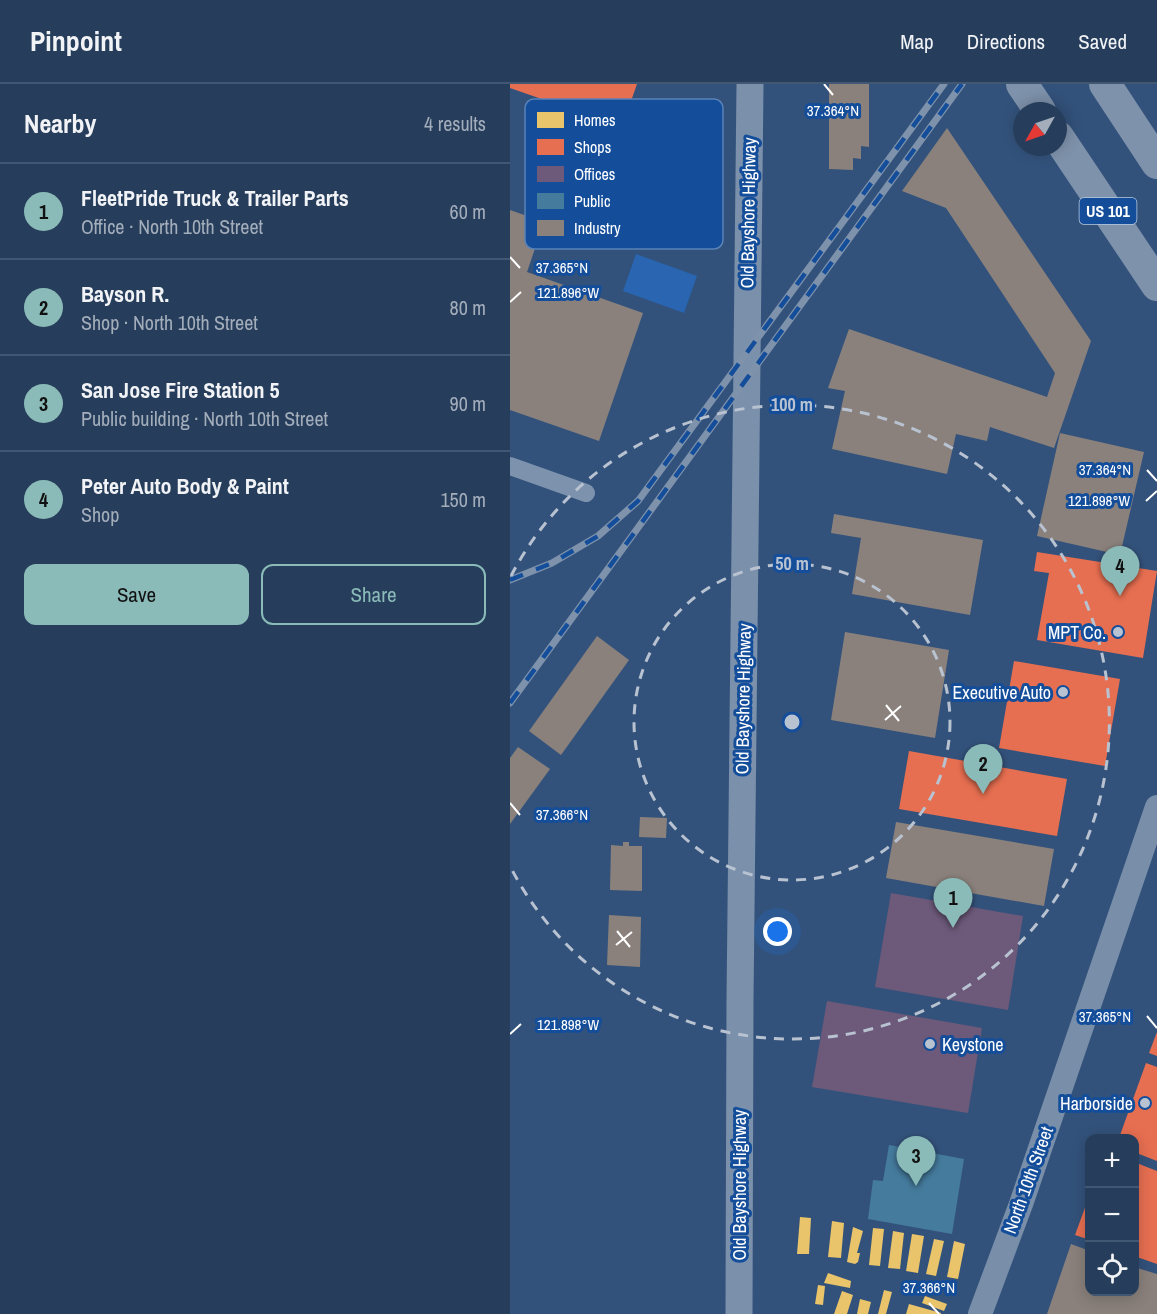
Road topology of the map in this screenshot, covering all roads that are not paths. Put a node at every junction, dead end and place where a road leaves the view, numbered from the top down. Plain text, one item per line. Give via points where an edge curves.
1 (750, 84) edge
2 (1022, 84) edge
3 (1105, 84) edge
4 (1034, 102) edge
5 (1067, 150) edge
6 (1157, 163) edge
7 (1157, 285) edge
8 (510, 465) edge
9 (586, 493) dead end
10 (1157, 807) edge
11 (739, 1314) edge
12 (980, 1314) edge

1 - 11 main road, Old Bayshore Highway
2 - 4 highway
3 - 6 highway
5 - 7 highway, US 101
8 - 9 street
10 - 12 main road, North 10th Street

